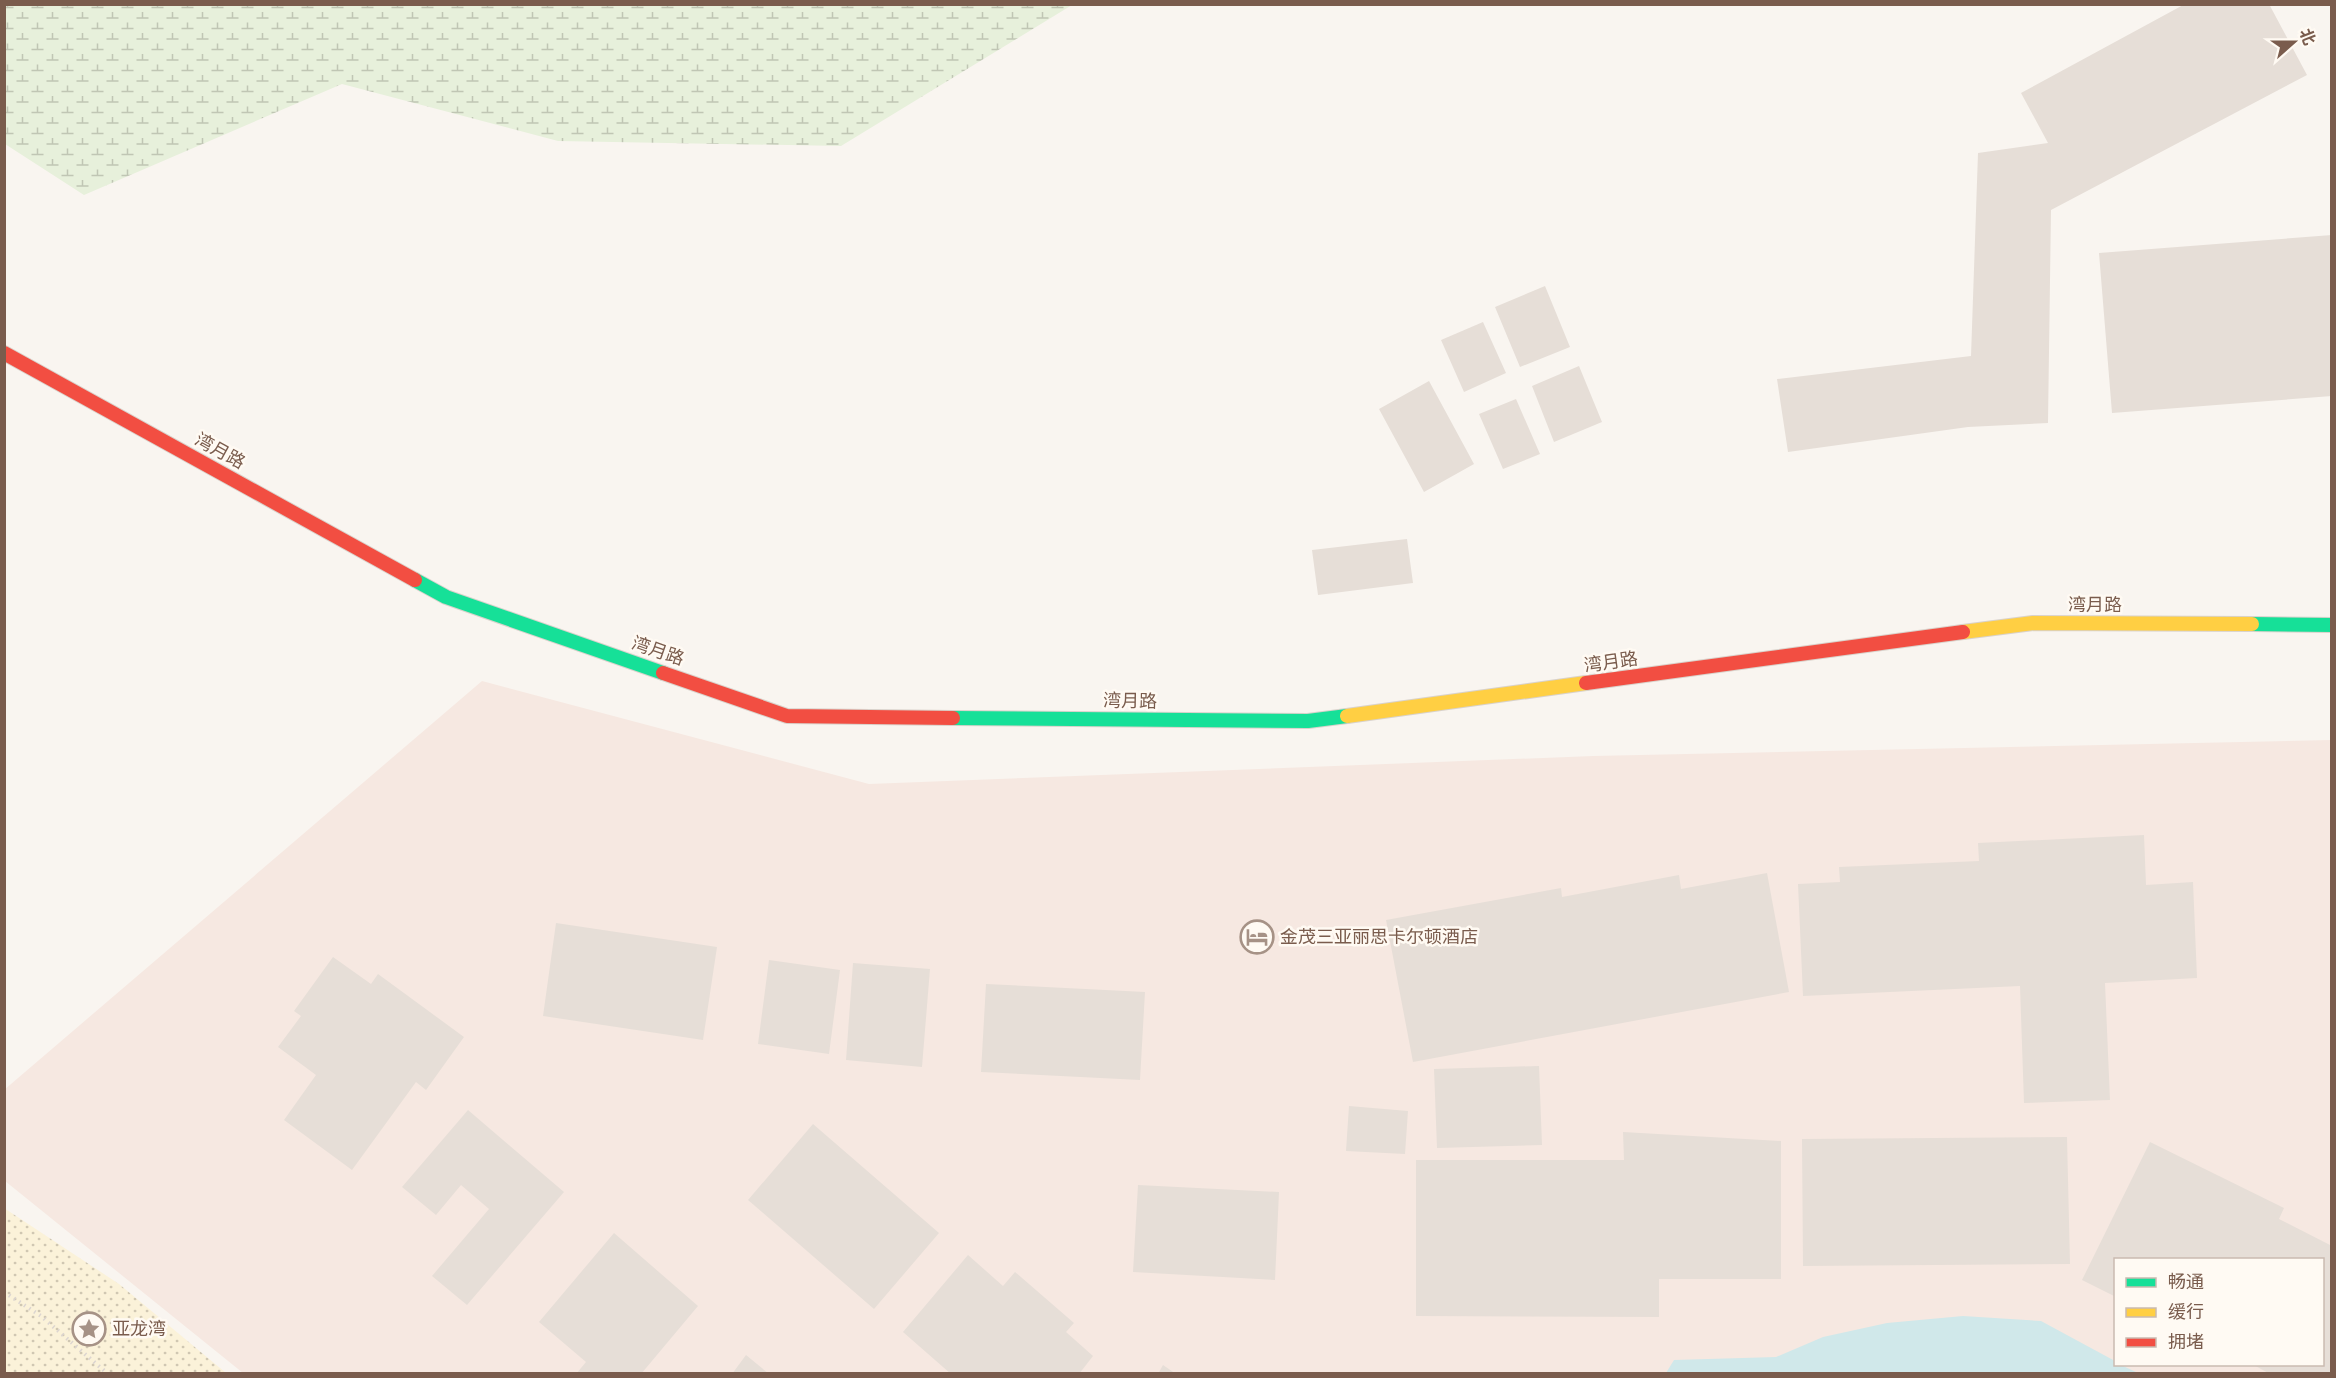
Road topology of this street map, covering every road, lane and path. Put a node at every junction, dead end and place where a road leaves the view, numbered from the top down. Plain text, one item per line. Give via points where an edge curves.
1 (4, 353) edge
2 (2331, 625) edge
3 (4, 1292) edge
4 (108, 1374) edge

1 - 2 street, 湾月路 via 446,597 787,716 1308,721 2033,623
3 - 4 path via 41,1316

